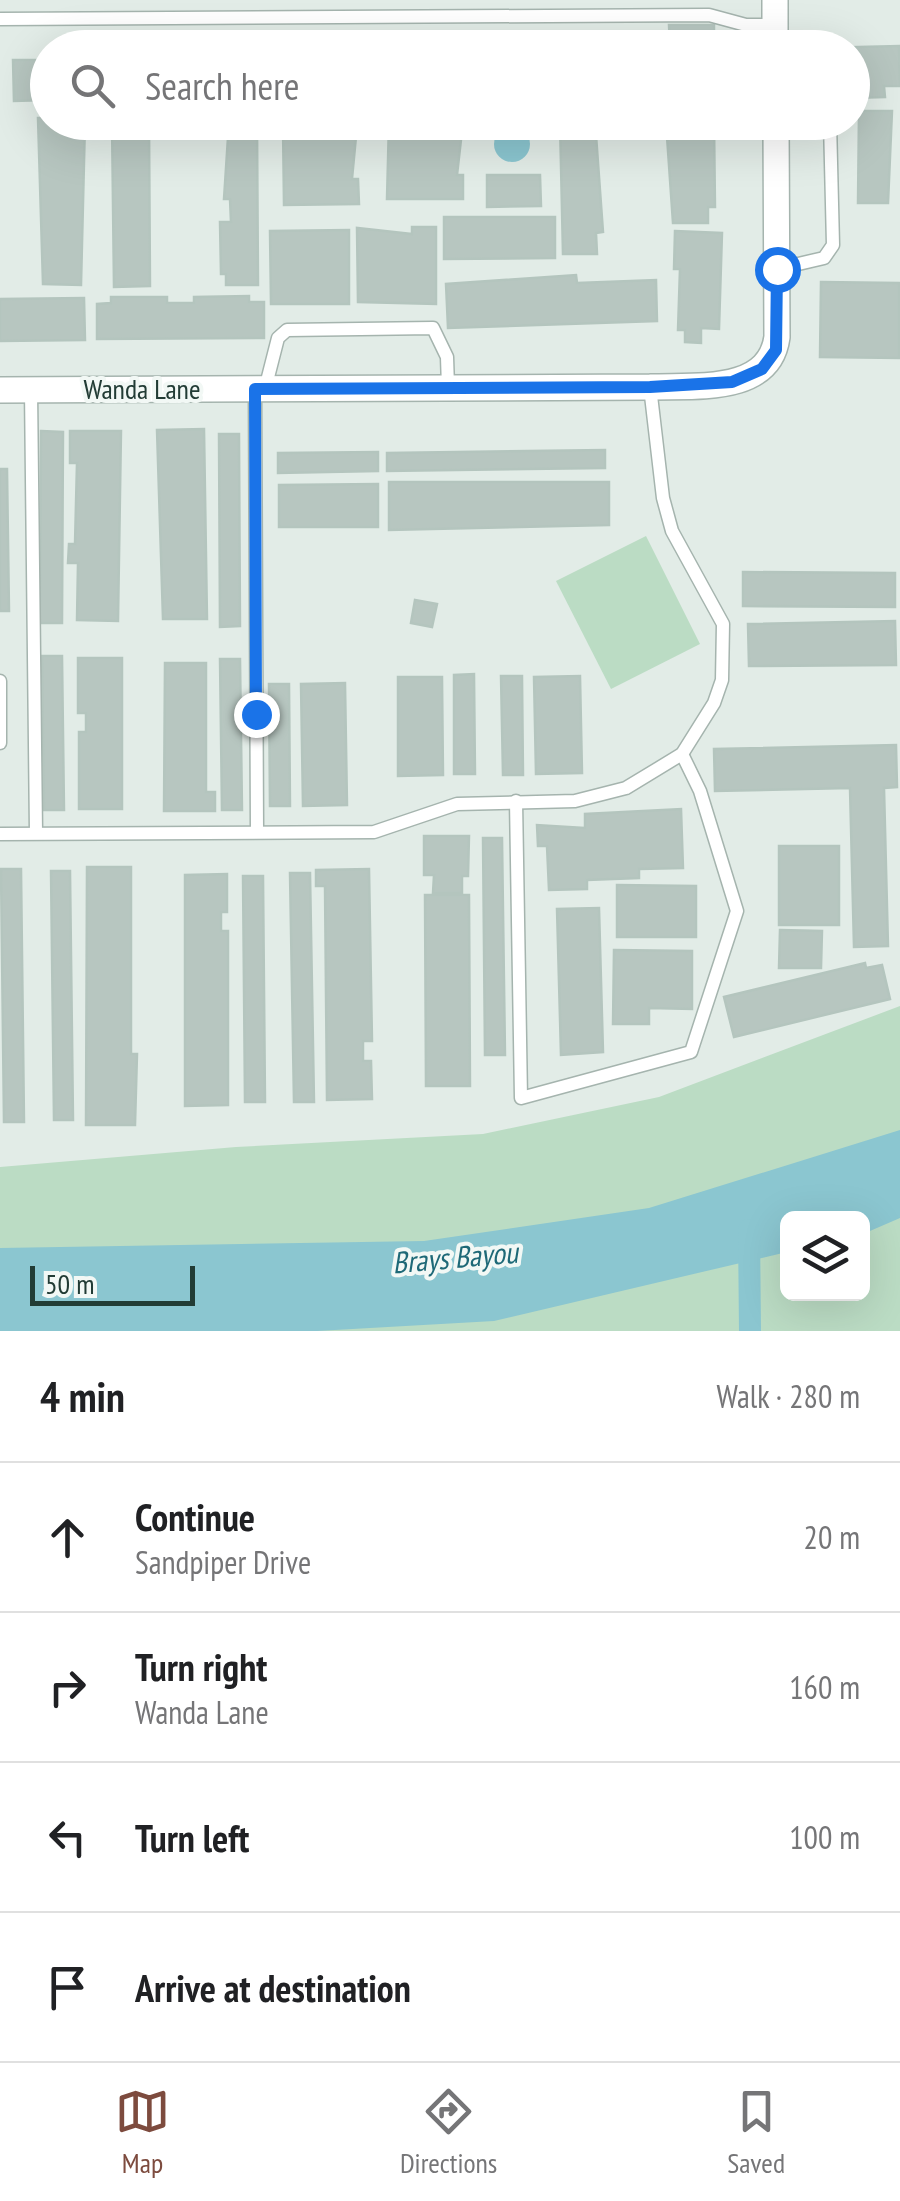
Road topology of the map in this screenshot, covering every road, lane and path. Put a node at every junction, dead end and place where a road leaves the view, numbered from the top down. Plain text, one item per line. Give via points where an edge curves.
1 (0, 19) edge
2 (775, 24) edge
3 (776, 140) edge
4 (831, 140) edge
5 (777, 269) junction
6 (650, 387) junction
7 (448, 388) junction
8 (260, 389) junction
9 (0, 390) edge
10 (31, 390) junction
11 (0, 681) edge
12 (0, 742) edge
13 (682, 754) junction
14 (516, 801) junction
15 (257, 832) junction
16 (36, 833) junction
17 (0, 834) edge

1 - 2 lane via 708,15
3 - 5 street
4 - 5 lane via 834,245 824,258
5 - 6 street, Wanda Lane via 776,350 762,369 732,382
6 - 7 street, Wanda Lane
6 - 13 lane via 672,531 722,624 722,680
7 - 8 street, Wanda Lane
7 - 8 lane via 447,357 433,328 287,330
8 - 10 street, Wanda Lane
8 - 15 lane
9 - 10 street, Wanda Lane
10 - 16 lane
11 - 12 lane
13 - 14 lane via 626,788 575,800
13 - 14 lane via 737,911 691,1052 522,1098
14 - 15 lane via 457,804 374,832
15 - 16 lane
16 - 17 lane

